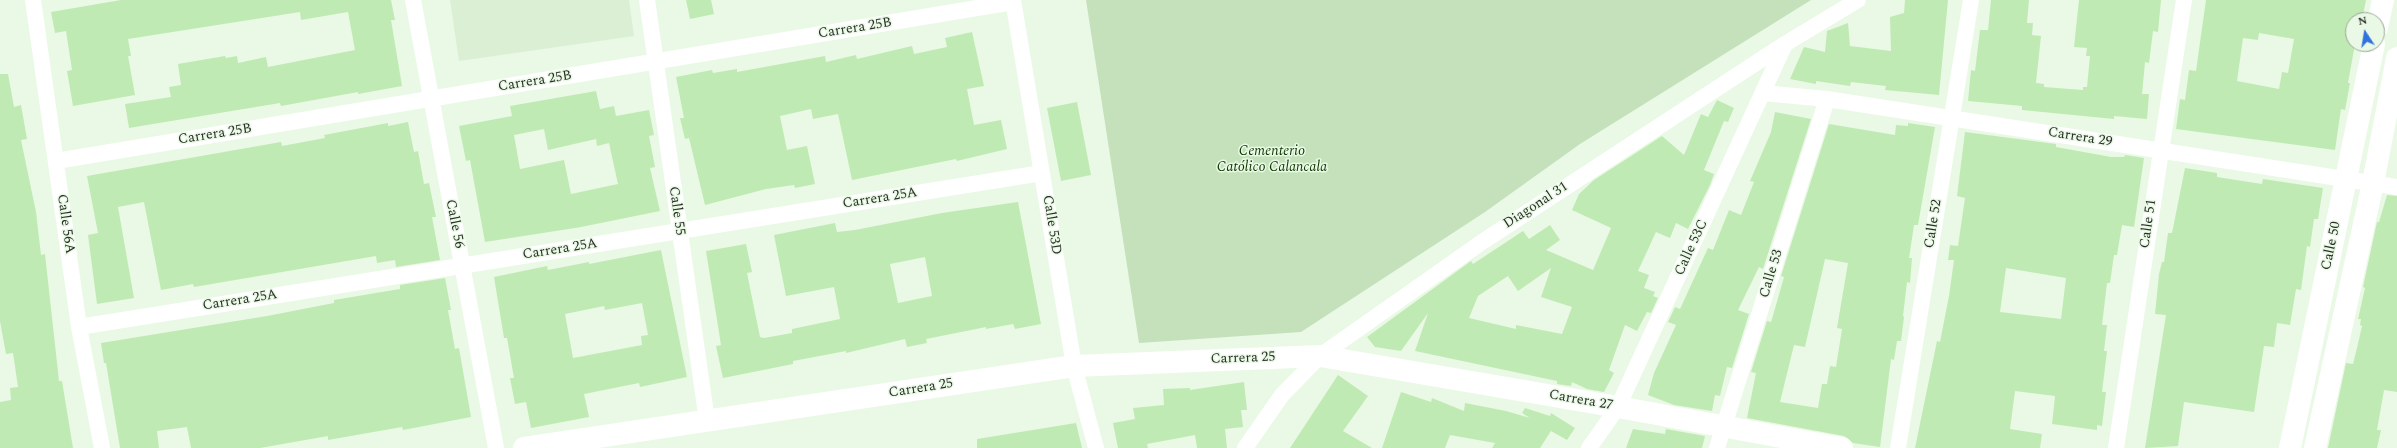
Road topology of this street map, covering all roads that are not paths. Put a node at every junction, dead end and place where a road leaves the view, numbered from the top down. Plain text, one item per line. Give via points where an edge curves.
1 (33, 0) edge
2 (413, 0) edge
3 (647, 0) edge
4 (1858, 0) edge
5 (1971, 0) edge
6 (2184, 0) edge
7 (2383, 0) edge
8 (1013, 1) edge
9 (2380, 12) edge
10 (1784, 44) junction
11 (2372, 52) edge
12 (2397, 58) edge
13 (655, 62) junction
14 (1763, 93) junction
15 (431, 99) junction
16 (1827, 99) junction
17 (1952, 118) junction
18 (2160, 150) junction
19 (56, 161) junction
20 (1042, 172) junction
21 (2346, 179) junction
22 (2373, 183) junction
23 (2397, 187) edge
24 (679, 231) junction
25 (462, 266) junction
26 (79, 327) junction
27 (1320, 356) junction
28 (1074, 366) junction
29 (1618, 407) junction
30 (707, 421) junction
31 (1724, 426) junction
32 (102, 448) edge
33 (496, 448) edge
34 (524, 448) edge
35 (1096, 448) edge
36 (1245, 448) edge
37 (1590, 448) edge
38 (1717, 448) edge
39 (1842, 448) edge
40 (1898, 448) edge
41 (2116, 448) edge
42 (2290, 448) edge
43 (2315, 448) edge

1 - 19 street, Calle 56A
2 - 15 street, Calle 56
3 - 13 street, Calle 55
4 - 10 street, Diagonal 31
5 - 17 street, Calle 52
6 - 18 street, Calle 51
7 - 9 street
8 - 13 street, Carrera 25B
8 - 20 street, Calle 53D
10 - 14 street, Calle 53C
10 - 27 street, Diagonal 31 via 1489,238
11 - 21 street, Calle 50
12 - 22 street, Calle 50
13 - 15 street, Carrera 25B
13 - 24 street, Calle 55
14 - 16 street, Carrera 29
14 - 29 street, Calle 53C
15 - 19 street, Carrera 25B
15 - 25 street, Calle 56
16 - 17 street, Carrera 29
16 - 31 street, Calle 53
17 - 18 street, Carrera 29
17 - 40 street, Calle 52
18 - 21 street, Carrera 29
18 - 41 street, Calle 51
19 - 26 street, Calle 56A
20 - 24 street, Carrera 25A
20 - 28 street, Calle 53D
21 - 22 street, Carrera 29
21 - 42 street, Calle 50
22 - 23 street, Carrera 29
22 - 43 street, Calle 50
24 - 25 street, Carrera 25A
24 - 30 street, Calle 55
25 - 26 street, Carrera 25A
25 - 33 street, Calle 56
26 - 32 street, Calle 56A
27 - 28 street, Carrera 25
27 - 29 street, Carrera 27
27 - 36 street, Diagonal 31 via 1282,395
28 - 30 street, Carrera 25
28 - 35 street, Calle 53D
29 - 31 street, Carrera 27
29 - 37 street, Calle 53C
30 - 34 street, Carrera 25
31 - 38 street, Calle 53
31 - 39 street, Carrera 27

